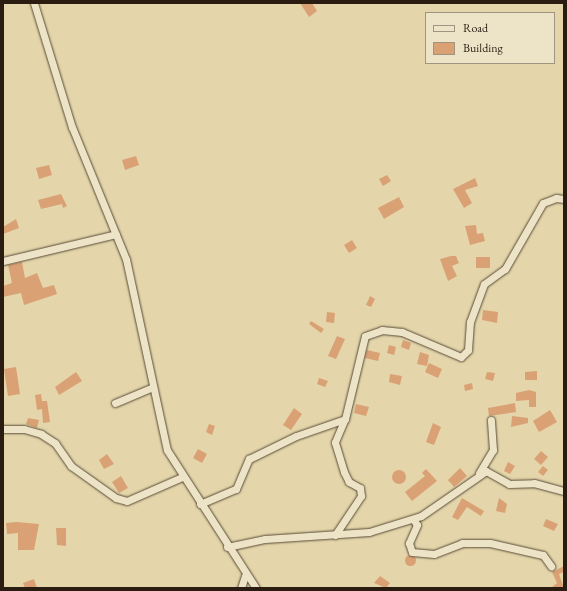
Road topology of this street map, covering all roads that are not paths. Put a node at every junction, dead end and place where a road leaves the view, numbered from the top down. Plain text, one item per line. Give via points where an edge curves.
1 (34, 3) edge
2 (564, 199) edge
3 (116, 234) junction
4 (3, 261) edge
5 (153, 387) junction
6 (115, 403) dead end
7 (345, 419) junction
8 (491, 420) dead end
9 (3, 429) edge
10 (182, 477) junction
11 (476, 478) junction
12 (564, 491) edge
13 (200, 504) junction
14 (413, 519) junction
15 (335, 534) junction
16 (227, 547) junction
17 (551, 566) dead end
18 (245, 576) junction
19 (241, 588) edge
20 (256, 588) edge

1 - 3 street via 72,127
2 - 7 street via 556,198 543,203 505,269 484,284 470,322 468,350 461,357 402,332 382,330 365,336
3 - 4 street
3 - 5 street via 126,259
5 - 6 street
5 - 10 street via 167,450
7 - 13 street via 296,436 250,459 236,489
7 - 15 street via 335,442 344,472 349,482 360,488 361,496
8 - 11 street via 493,450
9 - 10 street via 24,428 41,434 55,443 71,466 116,498 127,501
10 - 13 street
11 - 12 street via 486,470 509,484 534,483
11 - 14 street via 458,493
13 - 16 street
14 - 15 street via 356,535
14 - 17 street via 417,525 408,543 412,552 434,554 462,543 490,543 543,555
15 - 16 street via 265,539
16 - 18 street
18 - 19 street
18 - 20 street

